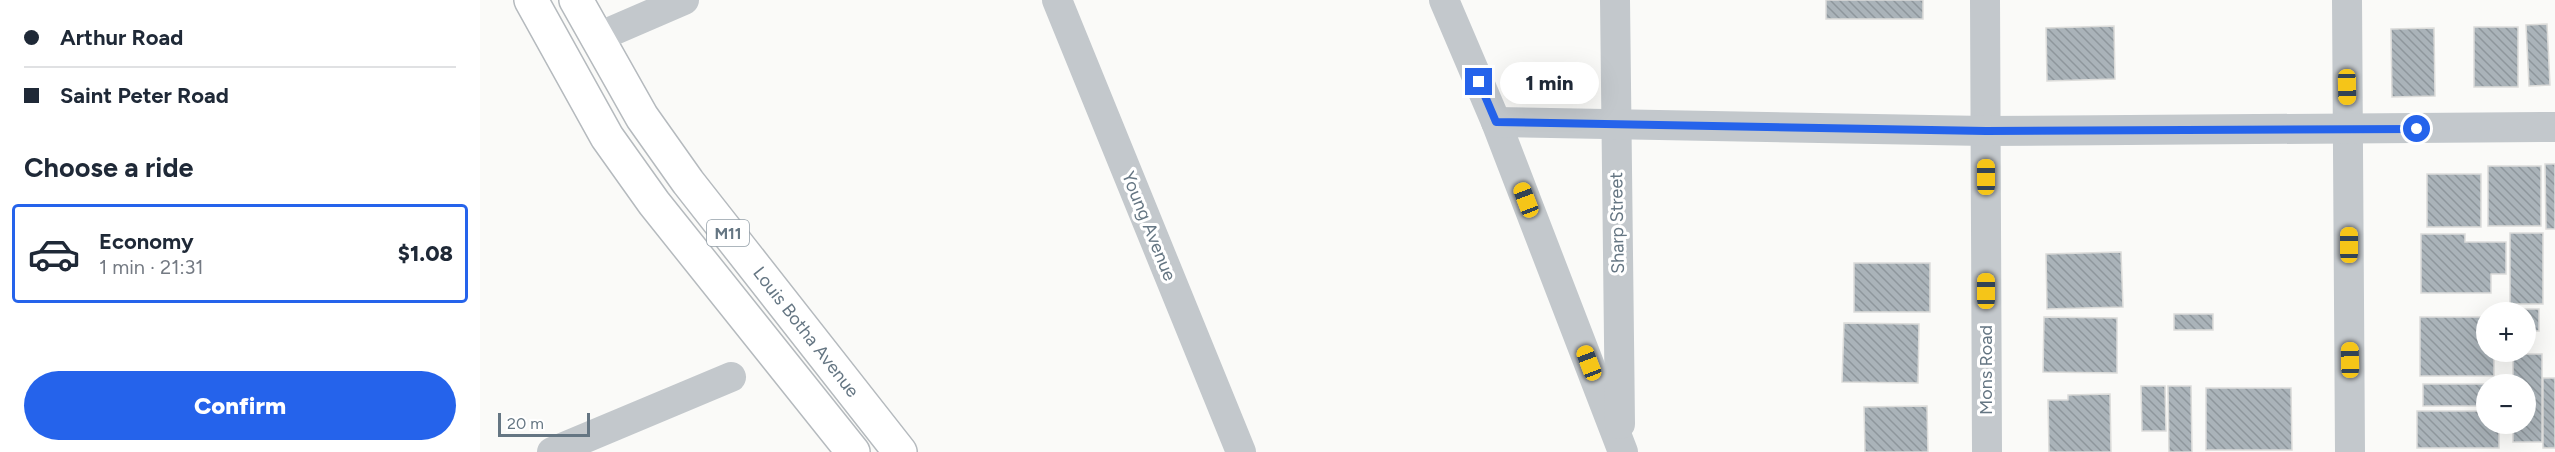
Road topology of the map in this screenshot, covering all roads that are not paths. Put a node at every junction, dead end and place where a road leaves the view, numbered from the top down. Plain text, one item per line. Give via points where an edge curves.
1 (531, 0) edge
2 (576, 0) edge
3 (684, 0) edge
4 (1057, 0) edge
5 (1444, 0) edge
6 (1615, 0) edge
7 (1985, 0) edge
8 (2347, 0) edge
9 (596, 38) junction
10 (1496, 122) junction
11 (1616, 124) junction
12 (2555, 128) edge
13 (2348, 130) junction
14 (1986, 131) junction
15 (731, 377) dead end
16 (1622, 449) edge
17 (552, 452) edge
18 (853, 452) edge
19 (900, 452) edge
20 (1241, 452) edge
21 (1987, 452) edge
22 (2350, 452) edge

1 - 18 main road, Louis Botha Avenue / M11 via 607,137 654,203
2 - 9 main road, Louis Botha Avenue / M11
3 - 9 street
4 - 20 street, Young Avenue
5 - 10 street
6 - 11 street, Sharp Street
7 - 14 street, Mons Road
8 - 13 street
9 - 19 main road, Louis Botha Avenue / M11 via 642,117 688,182
10 - 11 street
10 - 16 street
11 - 14 street
11 - 16 street, Sharp Street
12 - 13 street
13 - 14 street
13 - 22 street
14 - 21 street, Mons Road
15 - 17 street

